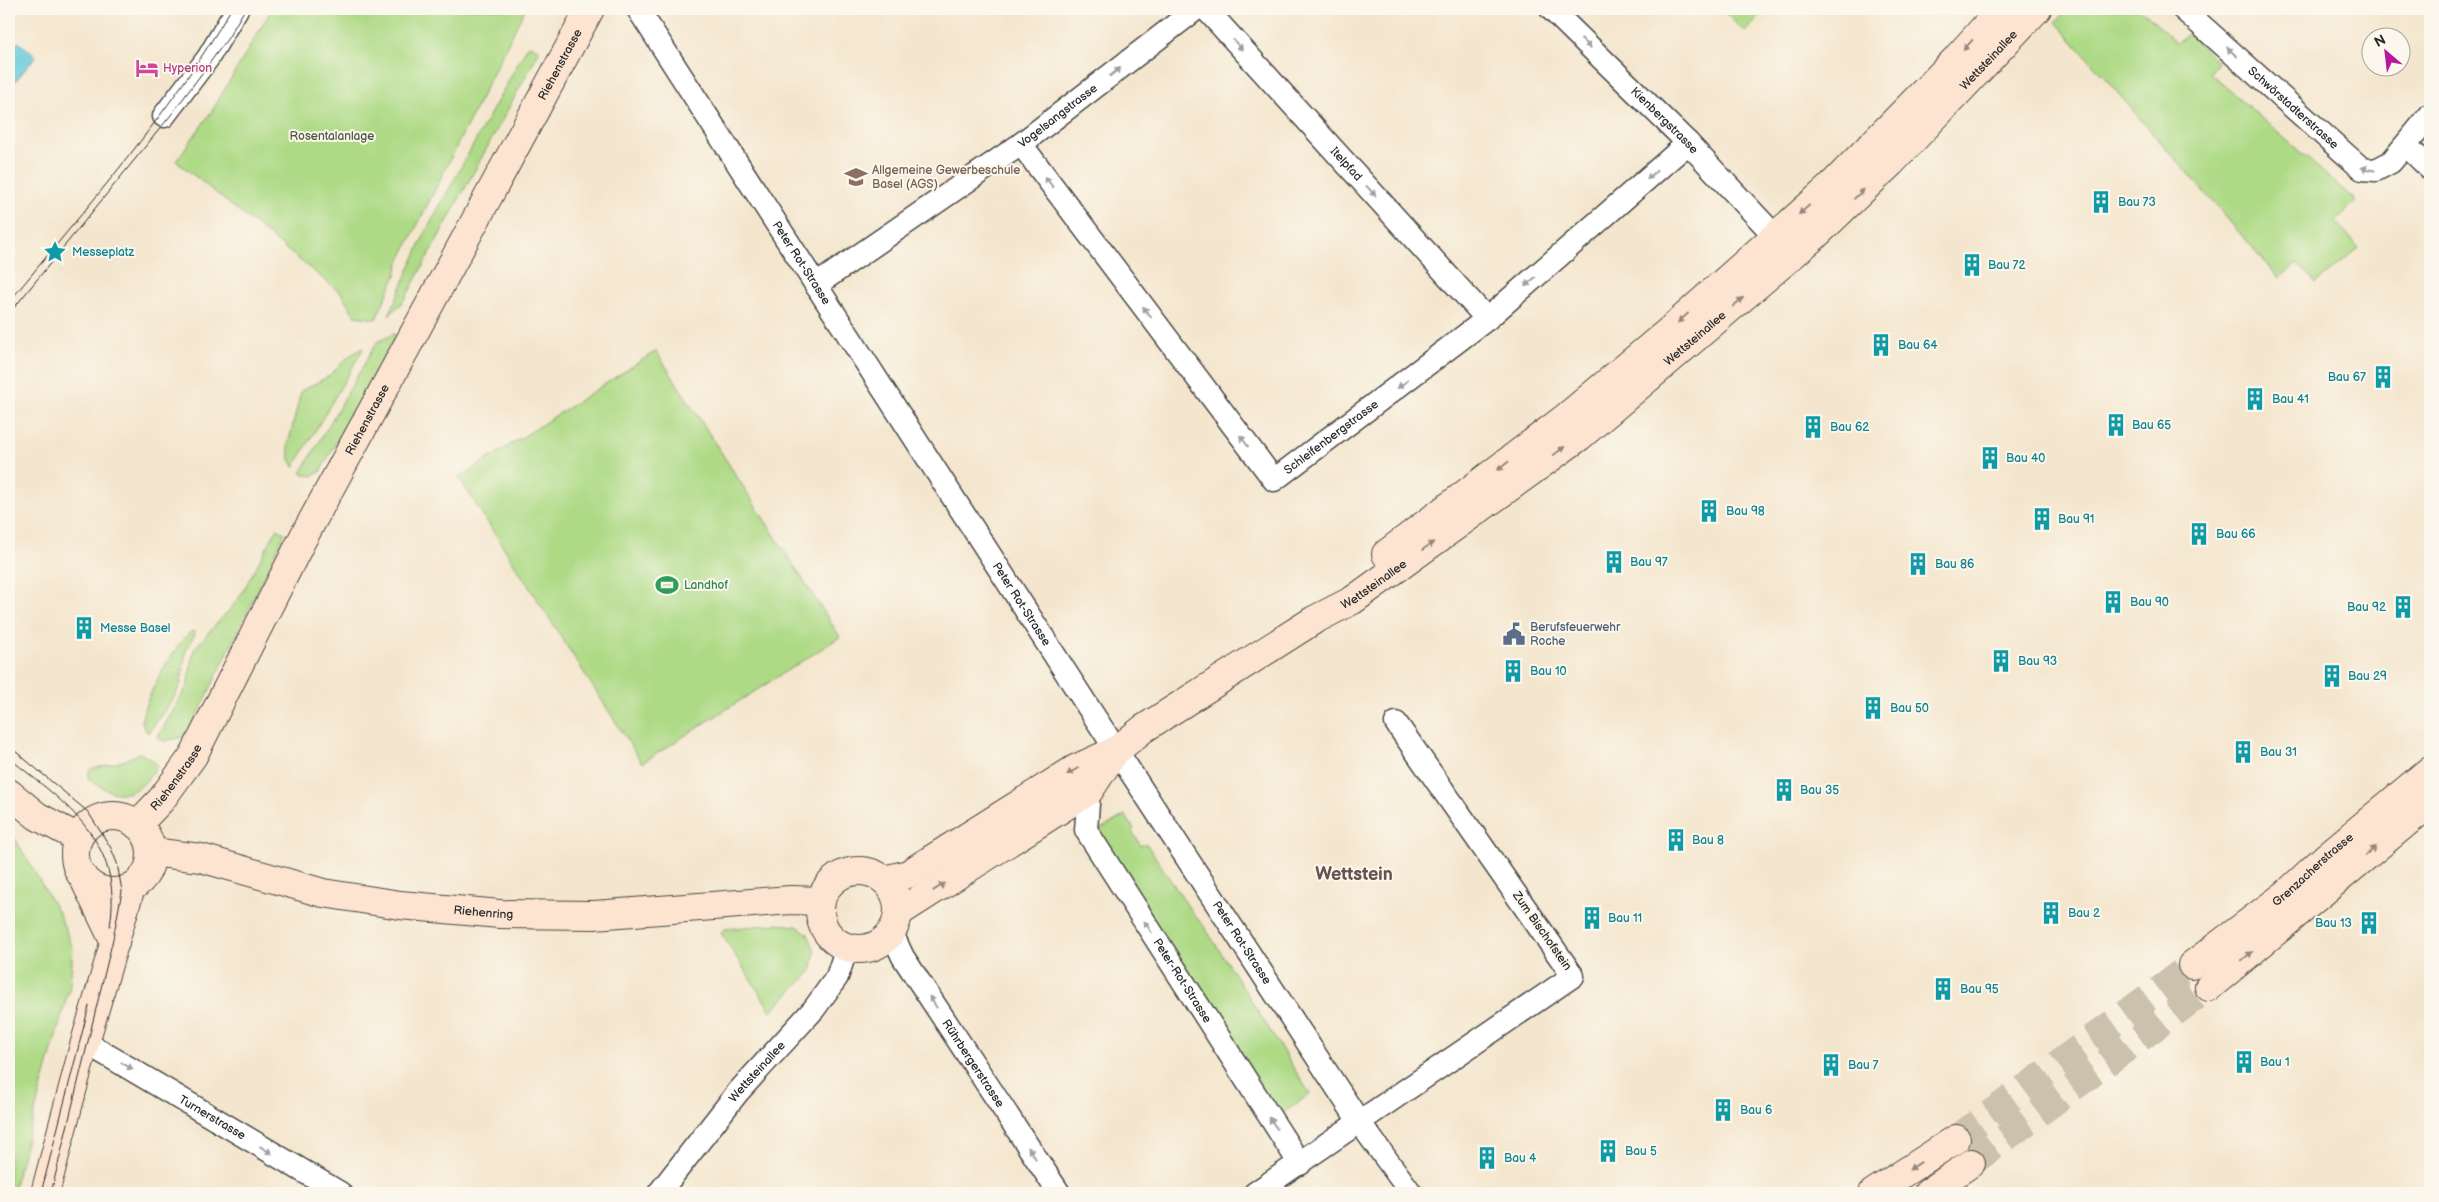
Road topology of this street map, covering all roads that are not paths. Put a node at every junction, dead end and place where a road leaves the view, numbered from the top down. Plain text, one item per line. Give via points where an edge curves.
1 (238, 9) edge
2 (590, 9) edge
3 (638, 9) edge
4 (1196, 9) edge
5 (1206, 9) edge
6 (1551, 9) edge
7 (2000, 9) edge
8 (2037, 9) edge
9 (2183, 9) edge
10 (2430, 115) edge
11 (164, 116) dead end
12 (1688, 143) junction
13 (1021, 144) junction
14 (2406, 145) junction
15 (2430, 169) edge
16 (1774, 236) junction
17 (816, 285) junction
18 (1488, 319) junction
19 (1314, 620) junction
20 (1396, 723) dead end
21 (1117, 750) junction
22 (2430, 770) edge
23 (1089, 791) junction
24 (9, 793) edge
25 (2430, 802) edge
26 (137, 825) junction
27 (78, 838) junction
28 (151, 852) junction
29 (83, 877) junction
30 (884, 880) junction
31 (131, 887) junction
32 (821, 902) junction
33 (895, 922) junction
34 (115, 943) junction
35 (848, 947) junction
36 (2192, 965) tunnel mouth
37 (2209, 987) tunnel mouth
38 (85, 1042) junction
39 (1360, 1123) junction
40 (1956, 1139) tunnel mouth
41 (1971, 1163) tunnel mouth
42 (1300, 1164) junction
43 (44, 1193) edge
44 (340, 1193) edge
45 (659, 1193) edge
46 (1058, 1193) edge
47 (1255, 1193) edge
48 (1411, 1193) edge
49 (1873, 1193) edge
50 (1928, 1193) edge

1 - 11 street via 208,58
2 - 26 main road, Riehenstrasse via 303,538 193,756 162,800
3 - 17 street, Peter Rot-Strasse
13 -> 4 street, Vogelsangstrasse
5 -> 18 street, Itelpfad
6 -> 12 street, Kienbergstrasse
7 -> 16 main road, Wettsteinallee via 1956,60 1873,145
19 -> 8 main road, Wettsteinallee via 1353,600 1579,437 1816,235 1891,163
14 -> 9 street, Schwörstadterstrasse via 2391,162 2376,170 2362,169
10 - 14 street, Schwörstadterstrasse
12 - 16 street, Kienbergstrasse
12 -> 18 street, Schleifenbergstrasse
13 - 17 street, Vogelsangstrasse
18 -> 13 street, Schleifenbergstrasse via 1274,480
14 - 15 street
16 -> 19 main road, Wettsteinallee via 1670,330 1564,418 1347,582
17 - 21 street, Peter Rot-Strasse
19 - 21 main road, Wettsteinallee via 1143,729
20 - 39 street, Zum Bischofstein via 1574,976
21 - 23 main road, Wettsteinallee
21 -> 30 main road, Wettsteinallee via 1075,769 908,874
21 - 39 street, Peter Rot-Strasse
22 - 36 main road, Grenzacherstrasse via 2285,895
33 -> 23 main road, Wettsteinallee
42 -> 23 street, Peter-Rot-Strasse via 1086,830
24 - 27 main road via 37,816
37 -> 25 main road, Grenzacherstrasse
26 - 27 main road via 116,816 105,817 87,826
26 - 28 main road via 144,832
27 - 29 main road via 75,858
28 - 31 main road via 146,872
28 - 32 main road, Riehenring via 201,858 324,893 400,905 500,914 594,915 782,900
29 - 31 main road via 99,889 112,892
29 - 34 main road
30 - 32 main road via 868,872 847,872 825,890
30 - 33 main road via 897,900
31 - 34 main road
32 - 35 main road via 820,912 826,931 832,939
33 - 35 main road, Wettsteinallee via 884,940 873,946
46 -> 33 street, Rührbergerstrasse via 903,957
34 - 38 main road
35 - 45 street, Wettsteinallee via 837,977 814,1009 738,1092
38 - 43 main road
38 -> 44 street, Turnerstrasse
39 - 42 street
39 - 48 street, Peter Rot-Strasse
40 -> 49 main road
41 - 50 main road
42 - 47 street

